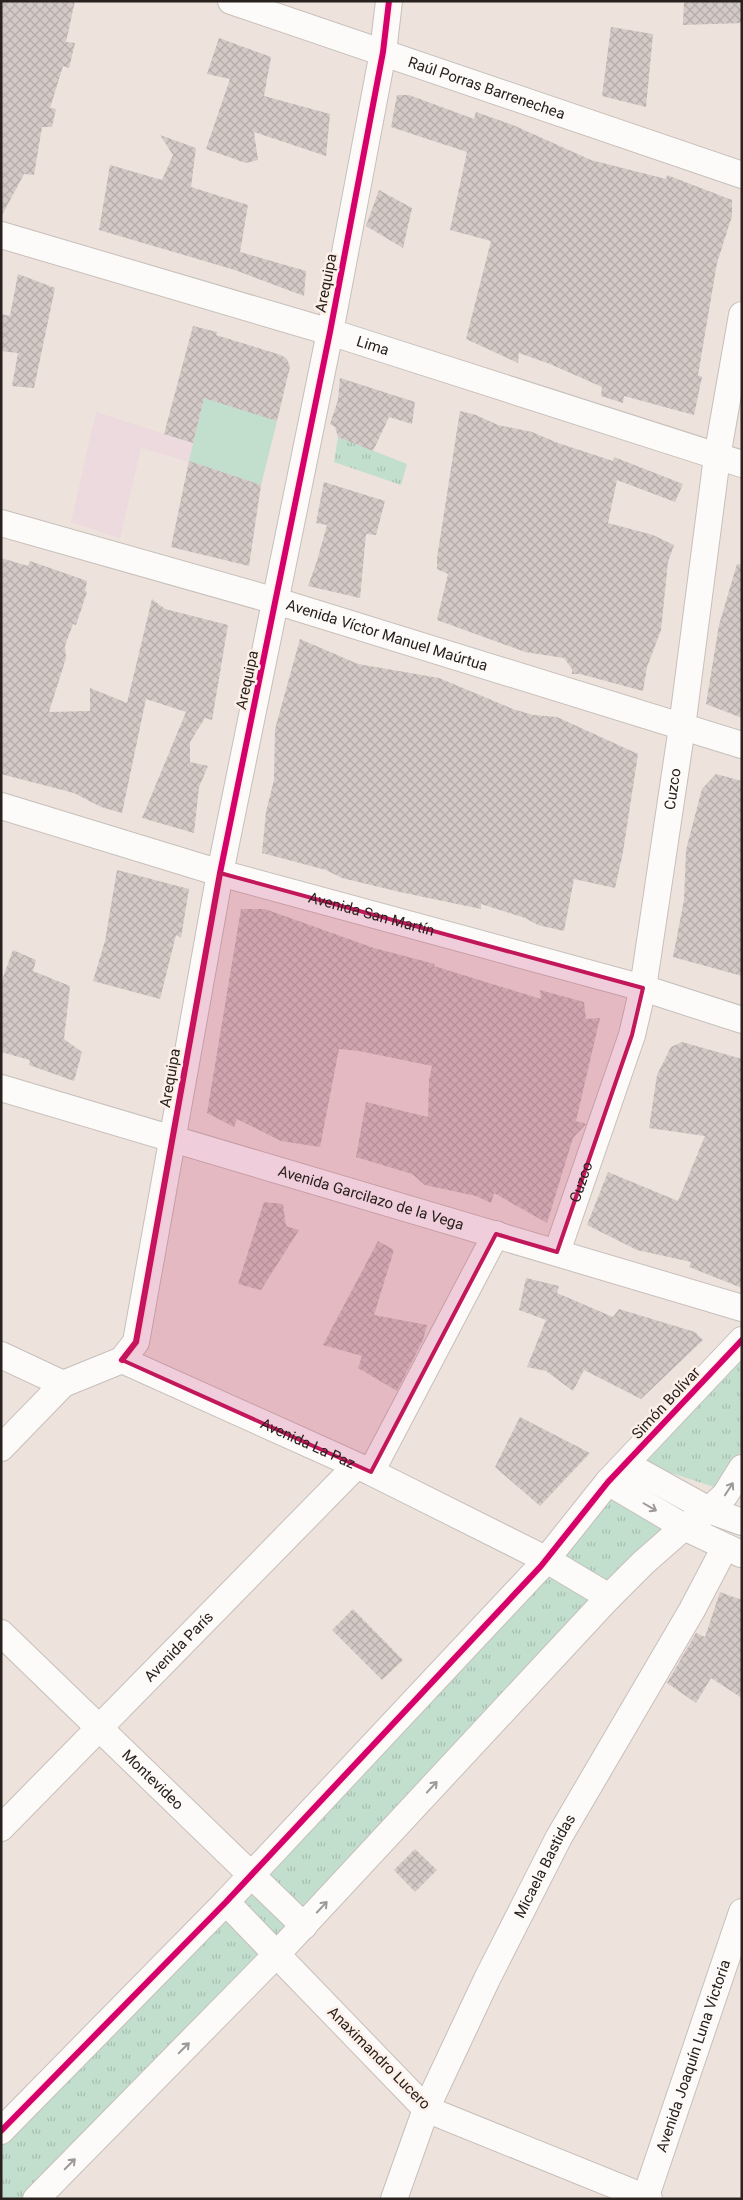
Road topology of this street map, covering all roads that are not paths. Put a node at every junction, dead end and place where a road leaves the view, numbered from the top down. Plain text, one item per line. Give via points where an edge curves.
1 (231, 1) edge
2 (389, 1) edge
3 (384, 52) junction
4 (742, 176) edge
5 (1, 235) edge
6 (742, 315) edge
7 (330, 332) junction
8 (717, 457) junction
9 (742, 464) edge
10 (1, 523) edge
11 (276, 601) junction
12 (682, 727) junction
13 (742, 745) edge
14 (1, 806) edge
15 (220, 873) junction
16 (643, 988) junction
17 (742, 1020) edge
18 (1, 1088) edge
19 (171, 1138) junction
20 (496, 1234) junction
21 (557, 1252) junction
22 (742, 1308) edge
23 (742, 1340) edge
24 (1, 1355) edge
25 (122, 1360) junction
26 (63, 1384) junction
27 (1, 1448) edge
28 (626, 1464) junction
29 (742, 1468) edge
30 (364, 1469) junction
31 (608, 1482) junction
32 (709, 1510) junction
33 (742, 1522) edge
34 (684, 1527) junction
35 (733, 1550) edge
36 (547, 1560) junction
37 (608, 1596) junction
38 (1, 1633) edge
39 (99, 1727) junction
40 (1, 1828) edge
41 (252, 1875) junction
42 (226, 1902) junction
43 (742, 1912) edge
44 (304, 1926) junction
45 (277, 1954) junction
46 (426, 2109) junction
47 (1, 2131) edge
48 (646, 2198) edge
49 (36, 2199) edge
50 (394, 2199) edge

1 - 3 street, Raúl Porras Barrenechea
2 - 3 street, Arequipa
3 - 4 street, Raúl Porras Barrenechea
3 - 7 street, Arequipa
5 - 7 street, Lima
6 - 8 street, Cuzco
7 - 8 street, Lima
7 - 11 street, Arequipa
8 - 9 street, Lima
8 - 12 street, Cuzco
10 - 11 street, Avenida Víctor Manuel Maúrtua
11 - 12 street, Avenida Víctor Manuel Maúrtua
11 - 15 street, Arequipa
12 - 13 street, Avenida Víctor Manuel Maúrtua
12 - 16 street, Cuzco
14 - 15 street, Avenida San Martín
15 - 16 street, Avenida San Martín
15 - 19 street, Arequipa
16 - 17 street, Avenida San Martín
16 - 21 street, Cuzco via 632,1035
18 - 19 street, Avenida Garcilazo de la Vega
19 - 20 street, Avenida Garcilazo de la Vega
19 - 25 street, Arequipa via 136,1342
20 - 21 street, Avenida Garcilazo de la Vega
20 - 30 street
21 - 22 street, Avenida Garcilazo de la Vega
23 - 28 street, Simón Bolívar
24 - 26 street
25 - 26 street
25 - 30 street, Avenida La Paz
26 - 27 street
28 - 31 street, Simón Bolívar
28 - 32 street
32 -> 29 street via 725,1495
30 - 36 street, Avenida La Paz
30 - 39 street, Avenida París
31 -> 34 street
31 - 36 street, Simón Bolívar
32 - 33 street
32 - 34 street
34 - 35 street
34 - 37 street
35 - 46 street, Micaela Bastidas via 692,1610 559,1837 487,1978
36 - 37 street, Avenida La Paz
36 - 41 street, Simón Bolívar
44 -> 37 street
38 - 39 street, Montevideo
39 - 40 street, Avenida París
39 - 41 street, Montevideo
41 - 42 street, Simón Bolívar
41 - 44 street, Montevideo
42 - 45 street, Anaximandro Lucero
42 - 47 street, Simón Bolívar
43 - 48 street, Avenida Joaquín Luna Victoria
44 - 45 street
45 - 46 street, Anaximandro Lucero
49 -> 45 street
46 - 48 street, Anaximandro Lucero
46 - 50 street, Micaela Bastidas

